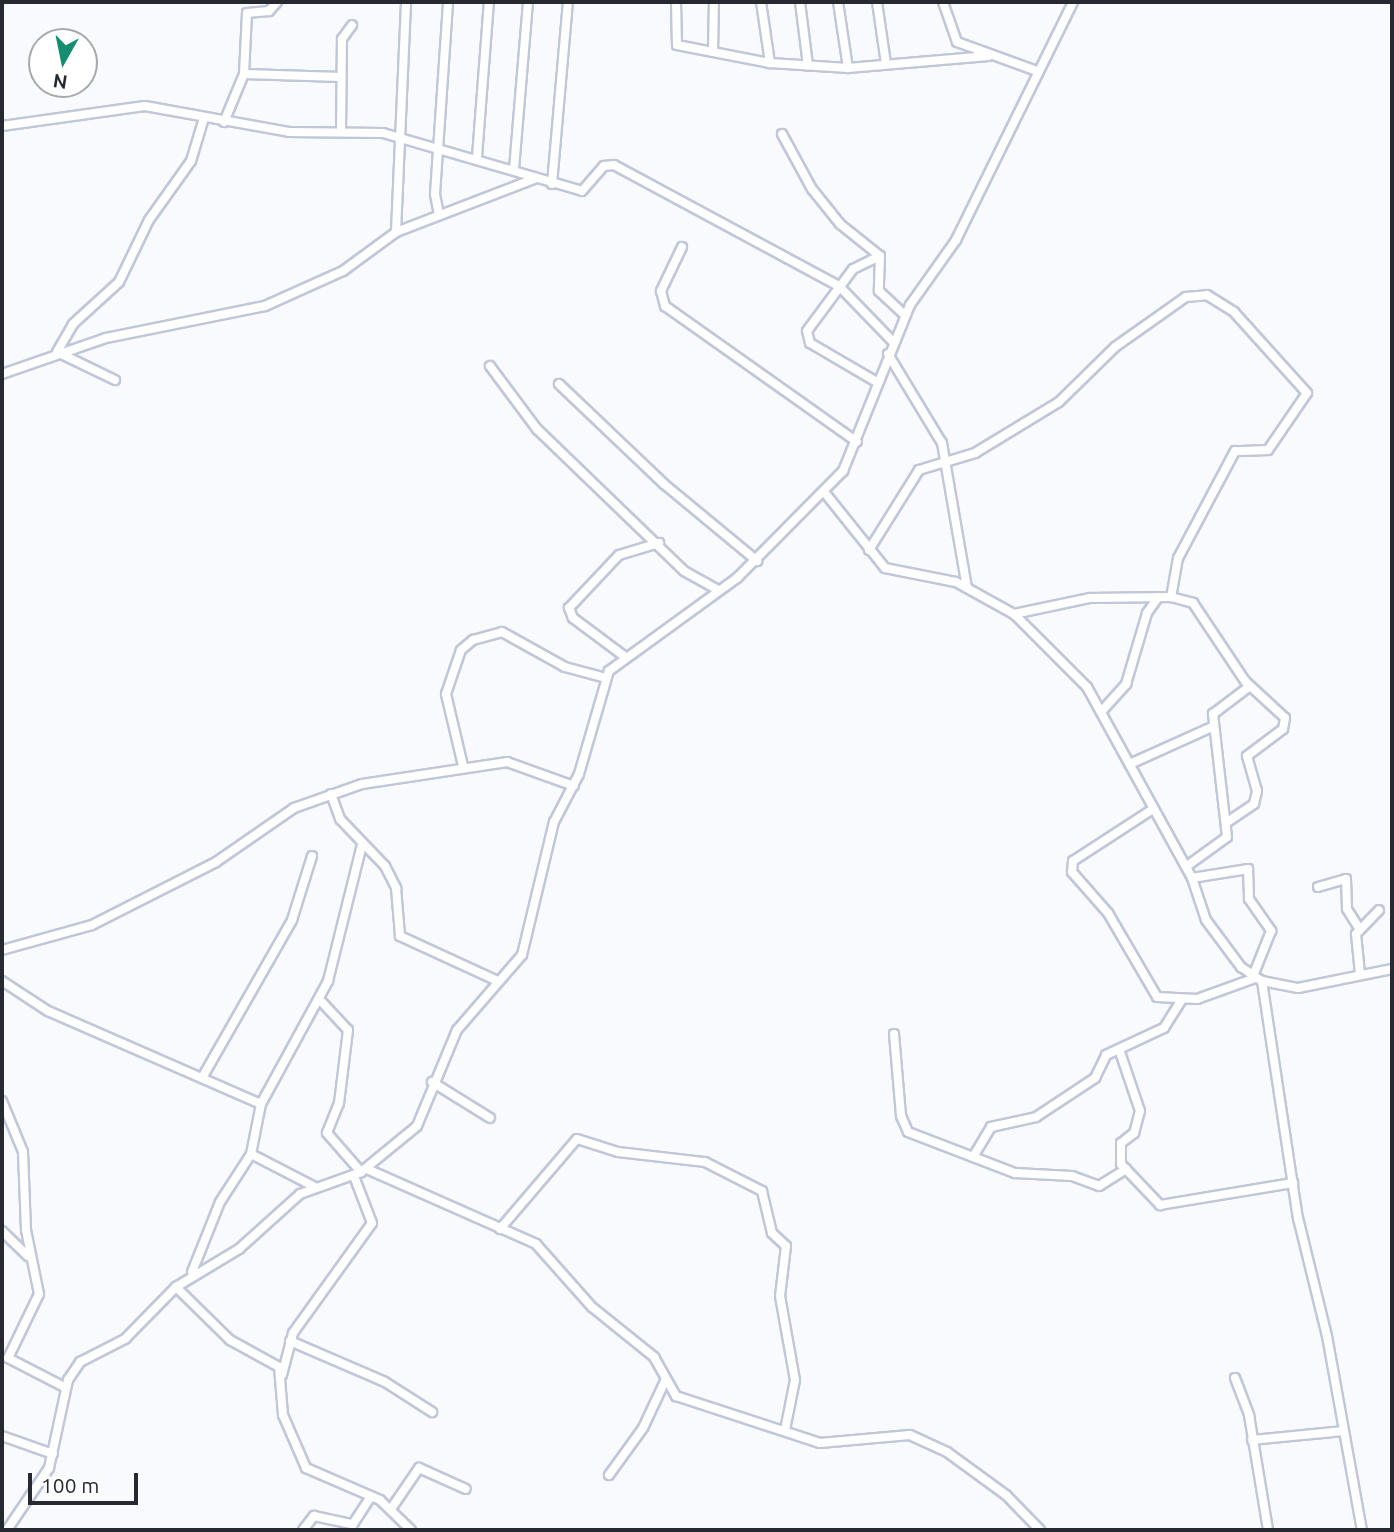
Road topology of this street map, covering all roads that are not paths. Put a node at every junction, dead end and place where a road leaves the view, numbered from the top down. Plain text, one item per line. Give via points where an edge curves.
1 (277, 2) edge
2 (406, 2) edge
3 (447, 2) edge
4 (489, 2) edge
5 (528, 2) edge
6 (568, 2) edge
7 (677, 2) edge
8 (714, 2) edge
9 (761, 2) edge
10 (800, 2) edge
11 (838, 2) edge
12 (877, 2) edge
13 (943, 2) edge
14 (1073, 2) edge
15 (352, 25) dead end
16 (713, 52) junction
17 (988, 56) junction
18 (770, 63) junction
19 (886, 64) junction
20 (808, 65) junction
21 (848, 68) junction
22 (1037, 71) junction
23 (244, 74) junction
24 (341, 77) junction
25 (204, 118) junction
26 (224, 122) junction
27 (2, 126) edge
28 (341, 132) junction
29 (782, 134) dead end
30 (397, 136) junction
31 (438, 146) junction
32 (477, 157) junction
33 (514, 169) junction
34 (538, 178) junction
35 (552, 184) junction
36 (439, 215) junction
37 (396, 232) junction
38 (682, 247) dead end
39 (880, 256) junction
40 (839, 286) junction
41 (905, 316) junction
42 (894, 343) junction
43 (57, 352) junction
44 (888, 354) junction
45 (490, 366) dead end
46 (2, 374) edge
47 (115, 380) dead end
48 (875, 381) junction
49 (559, 384) dead end
50 (857, 442) junction
51 (947, 463) junction
52 (825, 493) junction
53 (659, 543) junction
54 (869, 550) junction
55 (757, 561) junction
56 (967, 587) junction
57 (718, 590) junction
58 (1158, 597) junction
59 (1171, 597) junction
60 (1014, 614) junction
61 (624, 656) junction
62 (606, 678) junction
63 (1250, 686) junction
64 (1101, 712) junction
65 (1212, 727) junction
66 (1132, 763) junction
67 (463, 766) junction
68 (574, 786) junction
69 (331, 794) junction
70 (1153, 809) junction
71 (1227, 822) junction
72 (362, 845) junction
73 (312, 856) dead end
74 (1187, 866) junction
75 (1192, 878) junction
76 (1318, 887) dead end
77 (1379, 910) dead end
78 (1359, 928) junction
79 (2, 950) edge
80 (1392, 969) edge
81 (1360, 974) junction
82 (1257, 978) junction
83 (2, 981) edge
84 (498, 981) junction
85 (319, 999) junction
86 (1181, 1001) junction
87 (894, 1034) dead end
88 (1119, 1049) junction
89 (202, 1078) junction
90 (432, 1082) junction
91 (2, 1101) edge
92 (261, 1104) junction
93 (490, 1118) dead end
94 (251, 1154) junction
95 (973, 1157) junction
96 (1126, 1169) junction
97 (361, 1172) junction
98 (1293, 1183) junction
99 (315, 1186) junction
100 (499, 1229) junction
101 (2, 1231) edge
102 (31, 1262) junction
103 (190, 1275) junction
104 (176, 1287) junction
105 (290, 1341) junction
106 (282, 1375) junction
107 (1235, 1378) dead end
108 (665, 1381) junction
109 (66, 1388) junction
110 (432, 1412) dead end
111 (785, 1430) junction
112 (1343, 1431) junction
113 (2, 1436) edge
114 (1252, 1440) junction
115 (52, 1454) junction
116 (609, 1475) dead end
117 (466, 1489) dead end
118 (371, 1496) junction
119 (391, 1509) junction
120 (5, 1528) edge
121 (303, 1530) edge
122 (411, 1530) edge
123 (1040, 1530) edge
124 (1268, 1530) edge
125 (1362, 1530) edge

1 - 23 street via 269,11 247,13
2 - 30 street
3 - 31 street
4 - 32 street
5 - 33 street
6 - 35 street
7 - 16 street via 674,40
8 - 16 street
9 - 18 street
10 - 20 street
11 - 21 street
12 - 19 street
13 - 17 street via 957,42
14 - 22 street
15 - 24 street via 342,37
16 - 18 street
17 - 19 street
17 - 22 street
18 - 20 street
19 - 21 street
20 - 21 street
22 - 41 street via 956,240
23 - 24 street
23 - 26 street
24 - 28 street
25 - 26 street
25 - 27 street via 145,106
25 - 43 street via 191,161 149,220 118,282 72,324
26 - 28 street
28 - 30 street
29 - 39 street via 812,189 840,224
30 - 31 street
30 - 37 street
31 - 32 street
31 - 36 street
32 - 33 street
33 - 34 street
34 - 35 street
34 - 36 street
35 - 40 street via 588,190 604,166 614,165
36 - 37 street
37 - 43 street via 343,271 265,306
38 - 50 street via 661,291 665,306
39 - 40 street via 853,270
39 - 41 street via 879,291
40 - 42 street
40 - 48 street via 811,320 807,338
41 - 42 street
42 - 44 street
43 - 46 street
43 - 47 street
44 - 48 street
44 - 51 street via 914,389
45 - 53 street via 537,429
48 - 50 street
49 - 55 street via 664,484
50 - 52 street
51 - 54 street via 914,475
51 - 56 street
51 - 59 street via 1059,402 1104,357 1186,297 1215,298 1307,393 1268,450 1236,451 1178,558
52 - 54 street
52 - 55 street
53 - 57 street via 695,580
53 - 61 street via 619,555 569,608 573,618
54 - 56 street via 892,572
55 - 57 street
56 - 60 street
57 - 61 street
58 - 59 street
58 - 60 street via 1090,598
58 - 64 street via 1147,613 1126,684
59 - 63 street via 1199,609
60 - 64 street via 1087,687
61 - 62 street
62 - 67 street via 565,667 502,632 473,640 461,650 446,694
62 - 68 street
63 - 65 street via 1217,705
63 - 71 street via 1282,712 1285,724 1248,756 1255,799
64 - 66 street
65 - 66 street
65 - 71 street
66 - 70 street
67 - 68 street via 517,763
67 - 69 street
68 - 84 street via 548,842 530,934 519,960
69 - 72 street via 340,819
69 - 79 street via 294,808 216,862 115,914 71,934
70 - 74 street
70 - 86 street via 1070,866 1108,913 1157,997
71 - 74 street via 1224,842
72 - 84 street via 385,866 396,888 400,936
72 - 85 street via 341,944
73 - 89 street via 292,920
74 - 75 street
75 - 82 street via 1214,933
75 - 82 street via 1248,869 1249,899 1271,931
76 - 78 street via 1346,879 1347,909
77 - 78 street via 1374,921
78 - 81 street
80 - 81 street
81 - 82 street via 1308,987
82 - 86 street via 1215,995
82 - 98 street
83 - 89 street via 48,1011
84 - 90 street via 457,1030
85 - 92 street
85 - 97 street via 348,1030 339,1103 327,1133
86 - 88 street via 1164,1028
87 - 95 street via 902,1126
88 - 95 street via 1099,1060 1095,1078 1036,1117 991,1127
88 - 96 street via 1140,1111 1134,1133 1121,1143
89 - 92 street
90 - 93 street
90 - 97 street via 412,1132
91 - 102 street via 24,1157
92 - 94 street
94 - 99 street
94 - 103 street via 220,1202
95 - 96 street via 1015,1173 1079,1177 1099,1186
96 - 98 street via 1165,1207
97 - 99 street
97 - 100 street
97 - 105 street via 371,1227
98 - 112 street
99 - 103 street via 240,1249
100 - 108 street via 544,1250 592,1307 654,1357
100 - 111 street via 578,1139 618,1152 705,1162 762,1191 772,1233 786,1246 780,1296 795,1380
101 - 102 street
102 - 109 street via 39,1296 8,1357
103 - 104 street
104 - 106 street via 219,1332 274,1362
104 - 109 street via 125,1339 80,1362
105 - 106 street
105 - 110 street via 385,1382
106 - 118 street via 282,1408 302,1463
107 - 114 street
108 - 111 street via 676,1396 715,1413
108 - 116 street via 643,1429
109 - 115 street
111 - 123 street via 820,1443 898,1433 931,1443 1006,1495
112 - 114 street
112 - 125 street
113 - 115 street
114 - 124 street
115 - 120 street via 44,1479
117 - 119 street via 419,1468
118 - 119 street
118 - 121 street via 353,1524 314,1516
119 - 122 street

